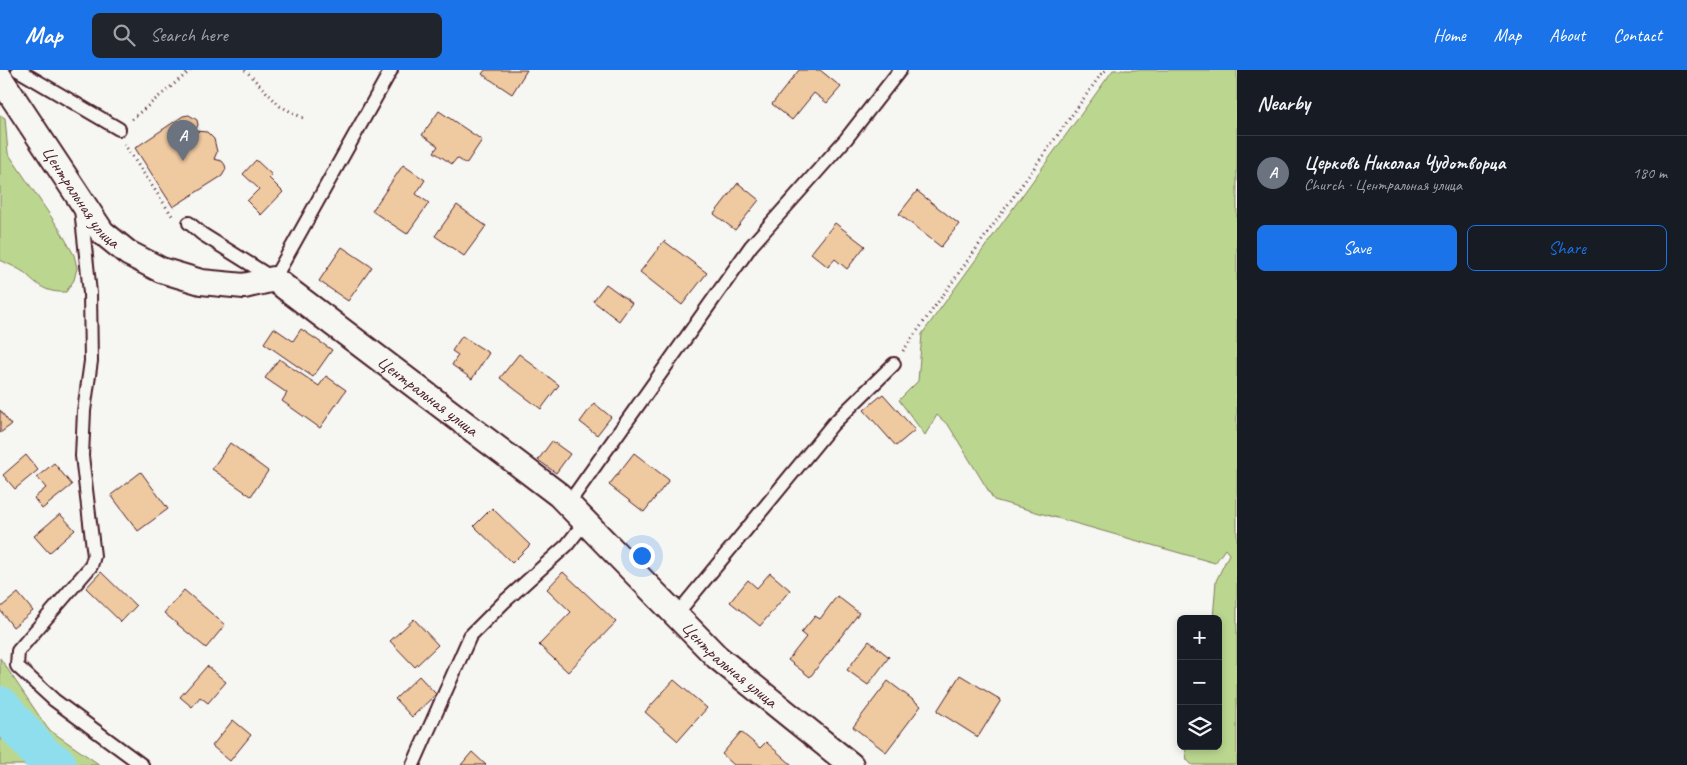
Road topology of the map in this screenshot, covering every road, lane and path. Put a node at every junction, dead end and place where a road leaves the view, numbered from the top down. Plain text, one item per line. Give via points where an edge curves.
1 (18, 70) edge
2 (191, 70) edge
3 (245, 70) edge
4 (391, 70) edge
5 (900, 70) edge
6 (1106, 70) edge
7 (0, 78) edge
8 (305, 118) dead end
9 (119, 130) junction
10 (80, 201) junction
11 (189, 223) joint
12 (274, 280) junction
13 (894, 364) joint
14 (568, 504) junction
15 (585, 522) junction
16 (676, 615) junction
17 (142, 765) edge
18 (413, 765) edge
19 (851, 765) edge

1 - 9 lane
2 - 9 path
3 - 8 path via 280,106
4 - 12 lane
5 - 14 lane via 846,139 751,246
6 - 13 path
7 - 10 street, Центральная улица
9 - 11 path via 120,137 170,216 181,223
10 - 12 street, Центральная улица via 102,232 128,253 161,270 201,282 244,286
10 - 17 lane via 90,293 91,360 82,456 94,556 91,566 18,651 17,666 54,700
11 - 12 lane
12 - 14 street, Центральная улица
13 - 16 lane via 833,424
14 - 15 street, Центральная улица
15 - 16 street, Центральная улица
15 - 18 lane via 567,545 470,636
16 - 19 street, Центральная улица via 717,657

